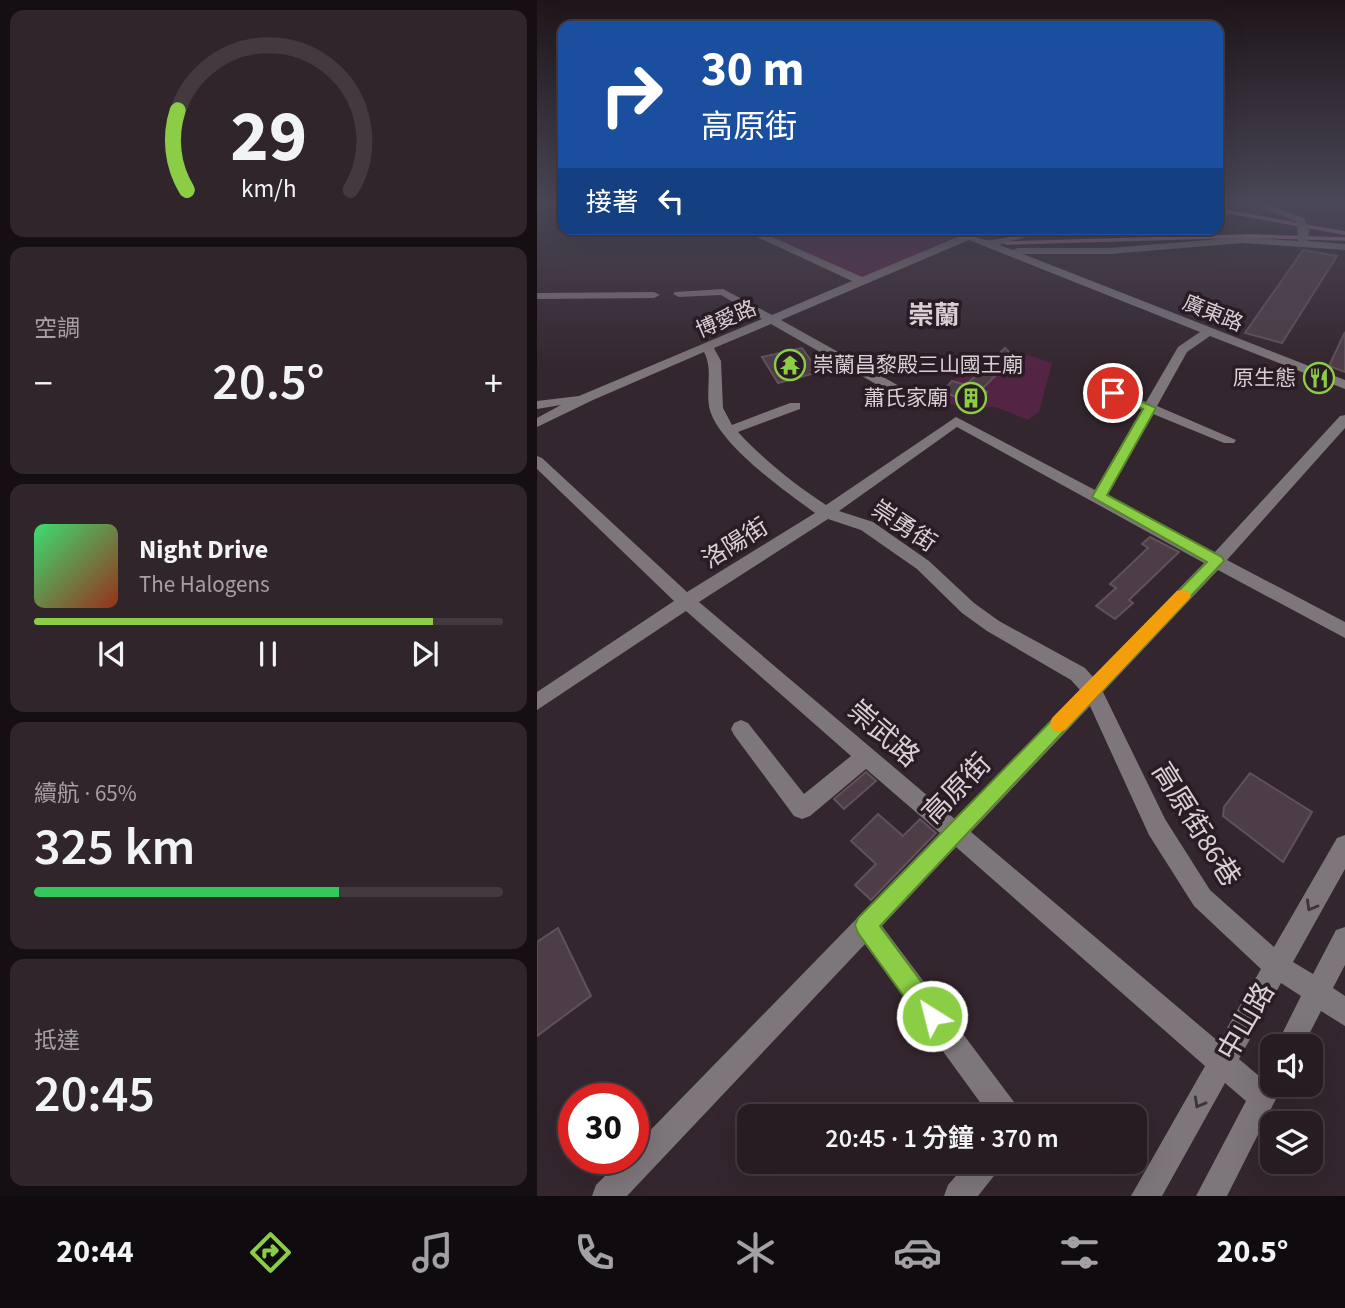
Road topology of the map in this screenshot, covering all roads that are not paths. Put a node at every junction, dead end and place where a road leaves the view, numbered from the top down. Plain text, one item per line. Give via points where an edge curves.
1 (807, 257) edge
2 (921, 257) edge
3 (1021, 257) edge
4 (863, 282) junction
5 (679, 294) dead end
6 (654, 295) dead end
7 (537, 296) edge
8 (772, 321) junction
9 (1208, 332) junction
10 (708, 348) junction
11 (1345, 385) edge
12 (1113, 393) dead end
13 (588, 397) junction
14 (921, 404) dead end
15 (537, 405) edge
16 (795, 406) dead end
17 (1150, 408) junction
18 (1345, 419) edge
19 (537, 423) edge
20 (729, 431) junction
21 (1229, 440) dead end
22 (537, 461) edge
23 (1099, 497) junction
24 (827, 513) junction
25 (1217, 561) junction
26 (687, 601) junction
27 (1345, 631) edge
28 (1092, 689) junction
29 (537, 702) edge
30 (741, 729) dead end
31 (867, 755) junction
32 (956, 831) junction
33 (1345, 846) edge
34 (866, 925) junction
35 (1345, 939) edge
36 (1277, 967) junction
37 (1317, 991) junction
38 (1345, 1013) edge
39 (1295, 1034) edge
40 (1222, 1062) junction
41 (1260, 1084) edge
42 (1262, 1097) edge
43 (998, 1104) edge
44 (977, 1174) edge
45 (607, 1196) edge
46 (959, 1196) edge
47 (1146, 1196) edge
48 (1211, 1196) edge

1 - 4 street
2 - 4 street, 博愛路
3 - 9 street, 廣東路
4 - 8 street, 博愛路
5 - 8 street via 723,292
6 - 7 street
8 - 10 street, 博愛路
8 - 14 street
9 - 11 street, 廣東路
9 - 17 street via 1182,350
10 - 13 street, 博愛路
10 - 20 street, 崇勇街 via 715,361 716,408
12 - 17 street
13 - 15 street
13 - 19 street, 博愛路
16 - 20 street
17 - 21 street
17 - 23 street
18 - 25 street, 高原街
20 - 24 street, 崇勇街 via 790,488
22 - 26 street, 崇武路
23 - 24 street, 洛陽街 via 956,421
23 - 25 street
24 - 26 street, 洛陽街
24 - 28 street, 崇勇街 via 867,526 923,565 968,608 1063,664
25 - 27 street
25 - 28 street, 高原街
26 - 29 street, 洛陽街
26 - 31 street, 崇武路
28 - 32 street, 高原街
28 - 36 street, 高原街86巷 via 1157,827 1203,898
30 - 31 street via 802,809
31 - 32 street, 崇武路
32 - 34 street, 高原街
32 - 40 street, 崇武路
33 -> 36 street, 中山路
34 - 43 street
34 - 45 street, 高原街
35 - 37 street, 中山路
36 - 37 street, 高原街86巷
36 - 40 street, 中山路
37 - 38 street, 高原街86巷
37 - 39 street, 中山路
40 - 41 street, 崇武路
40 -> 47 street, 中山路
42 - 48 street
44 - 46 street

